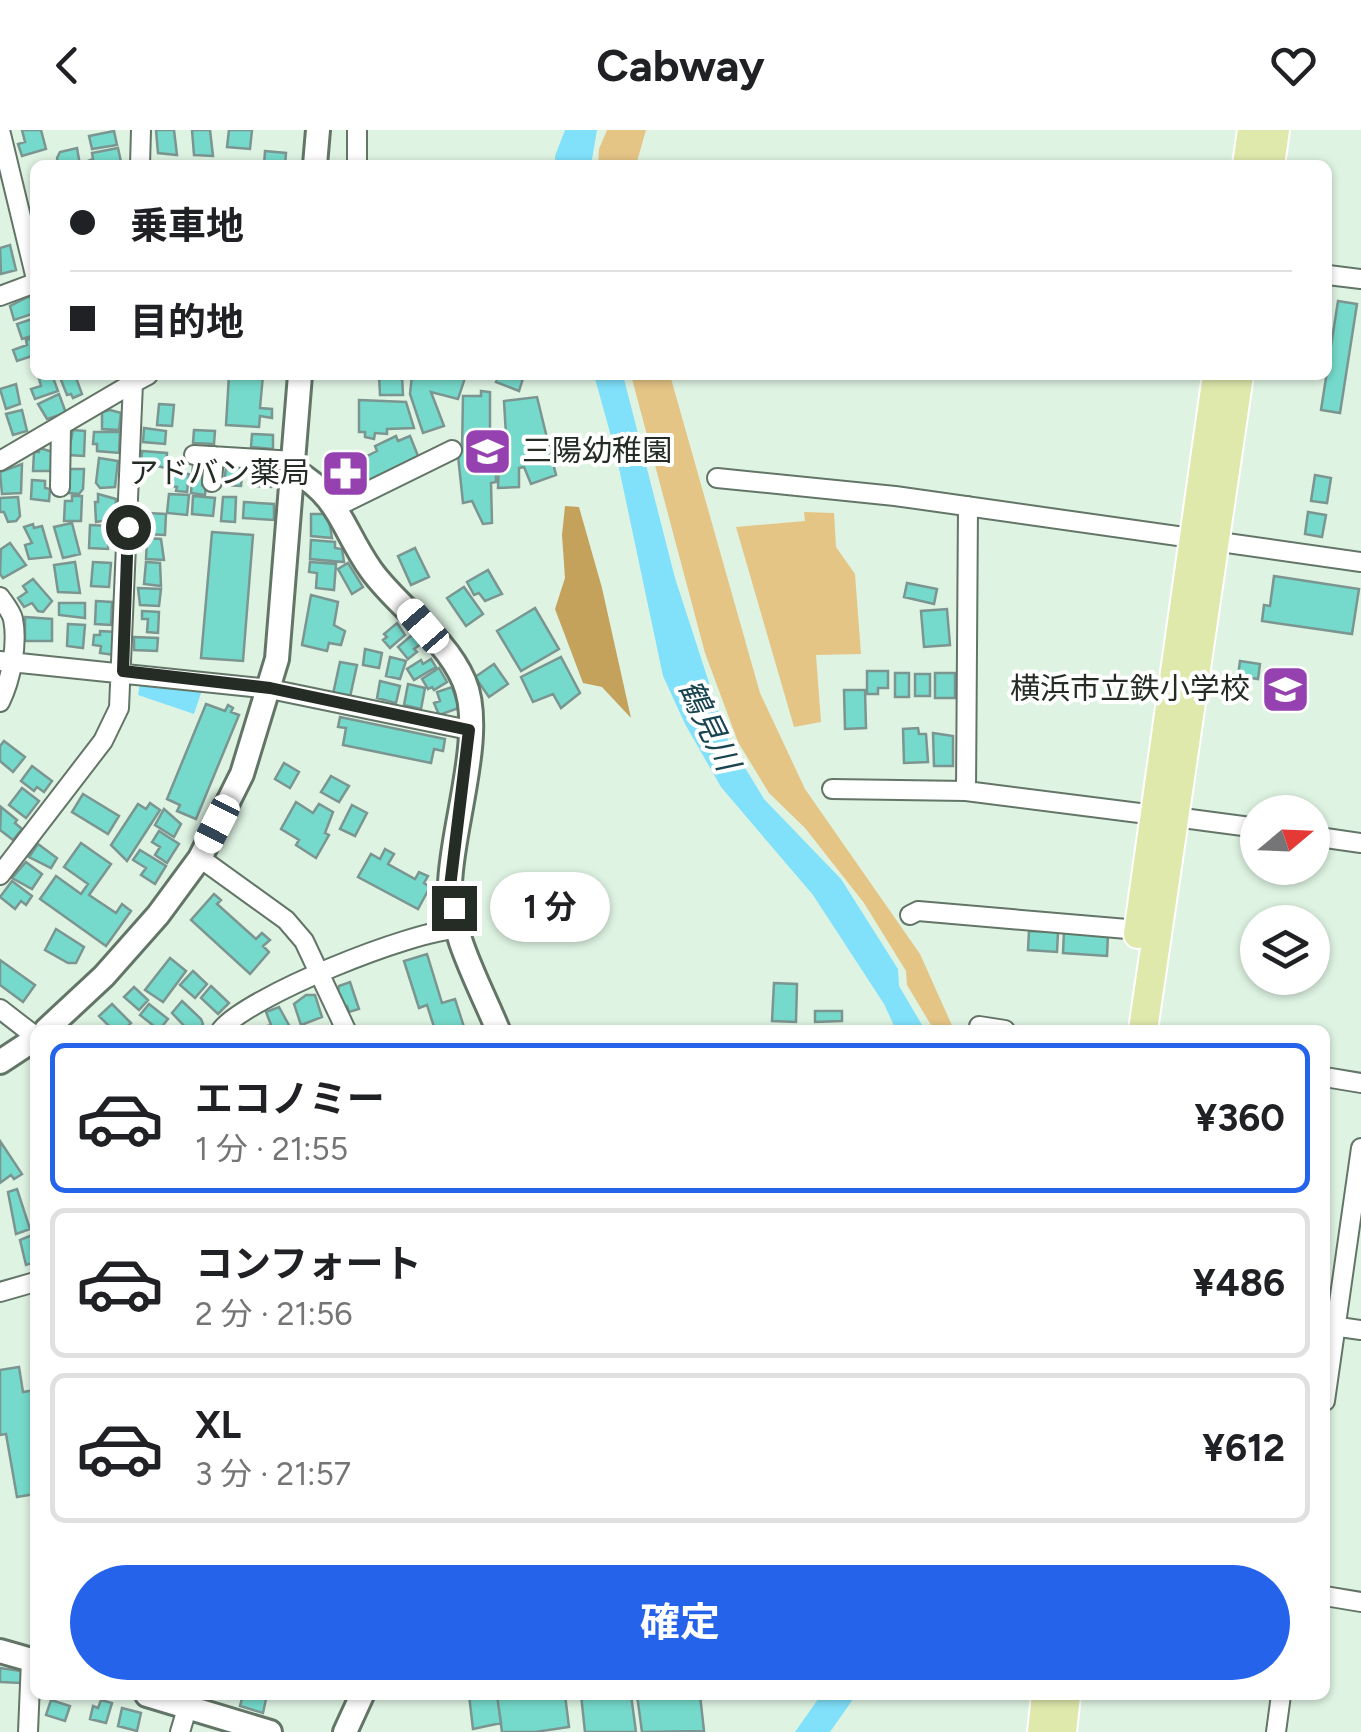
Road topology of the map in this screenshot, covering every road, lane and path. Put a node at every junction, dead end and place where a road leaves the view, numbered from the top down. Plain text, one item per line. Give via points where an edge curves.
1 (0, 130) edge
2 (141, 130) edge
3 (318, 130) edge
4 (356, 130) edge
5 (1252, 130) edge
6 (1275, 130) edge
7 (140, 160) edge
8 (316, 160) edge
9 (356, 160) edge
10 (1248, 160) edge
11 (1271, 160) edge
12 (6, 189) edge
13 (30, 260) edge
14 (1332, 275) edge
15 (1361, 279) edge
16 (30, 285) edge
17 (0, 296) edge
18 (135, 380) edge
19 (138, 380) edge
20 (300, 380) edge
21 (1216, 380) edge
22 (1239, 380) edge
23 (61, 425) junction
24 (452, 450) dead end
25 (194, 454) dead end
26 (214, 456) junction
27 (0, 460) edge
28 (294, 465) junction
29 (716, 478) dead end
30 (212, 482) dead end
31 (60, 487) dead end
32 (968, 506) junction
33 (336, 507) junction
34 (1204, 540) junction
35 (1361, 562) edge
36 (0, 597) edge
37 (6, 661) edge
38 (123, 671) junction
39 (270, 688) junction
40 (0, 702) edge
41 (469, 730) junction
42 (832, 790) dead end
43 (966, 792) junction
44 (1165, 816) junction
45 (1240, 826) edge
46 (1330, 838) edge
47 (1361, 842) edge
48 (200, 858) junction
49 (0, 875) edge
50 (910, 915) dead end
51 (458, 930) junction
52 (1139, 930) junction
53 (321, 974) junction
54 (0, 1010) edge
55 (51, 1025) edge
56 (227, 1025) edge
57 (344, 1025) edge
58 (496, 1025) edge
59 (1126, 1025) edge
60 (1144, 1025) edge
61 (30, 1033) edge
62 (30, 1041) edge
63 (0, 1062) edge
64 (1330, 1079) edge
65 (1361, 1083) edge
66 (1361, 1148) edge
67 (1359, 1173) edge
68 (30, 1283) edge
69 (0, 1292) edge
70 (1331, 1325) edge
71 (1361, 1330) edge
72 (1330, 1597) edge
73 (1361, 1602) edge
74 (0, 1651) edge
75 (30, 1660) edge
76 (30, 1700) edge
77 (360, 1700) edge
78 (1045, 1700) edge
79 (1065, 1700) edge
80 (1280, 1700) edge
81 (189, 1701) edge
82 (28, 1732) edge
83 (180, 1732) edge
84 (270, 1732) edge
85 (345, 1732) edge
86 (1042, 1732) edge
87 (1062, 1732) edge
88 (1276, 1732) edge

1 - 12 street
2 - 7 street
3 - 8 street
4 - 9 street
5 - 10 main road
6 - 11 main road
12 - 13 street
14 - 15 street
16 - 17 street
18 - 23 street
19 - 38 street
20 - 28 street
21 - 34 main road
22 - 34 main road
23 - 27 street
23 - 31 street
24 - 33 street
25 - 26 street
26 - 28 street
26 - 30 street
28 - 33 street
28 - 39 street
29 - 32 street
32 - 34 street
32 - 43 street
33 - 41 street via 375,575 457,666 466,685
34 - 35 street
34 - 44 main road
36 - 37 street via 13,616
37 - 38 street
37 - 40 street
38 - 39 street
38 - 49 street via 119,708 103,741
39 - 41 street
39 - 48 street via 242,774
41 - 51 street via 450,887
42 - 43 street
43 - 44 street
44 - 45 street
44 - 52 main road
44 - 60 main road
46 - 47 street
48 - 53 street via 286,920
48 - 55 street via 104,976
50 - 52 street
51 - 53 street via 400,940
51 - 58 street
52 - 59 main road
53 - 56 street via 252,1005
53 - 57 street
54 - 61 street
62 - 63 street
64 - 65 street
66 - 67 street
67 - 70 street
68 - 69 street
70 - 71 street
72 - 73 street
74 - 75 street
76 - 82 street
77 - 85 street
78 - 86 main road
79 - 87 main road
80 - 88 street
81 - 83 street
81 - 84 street

